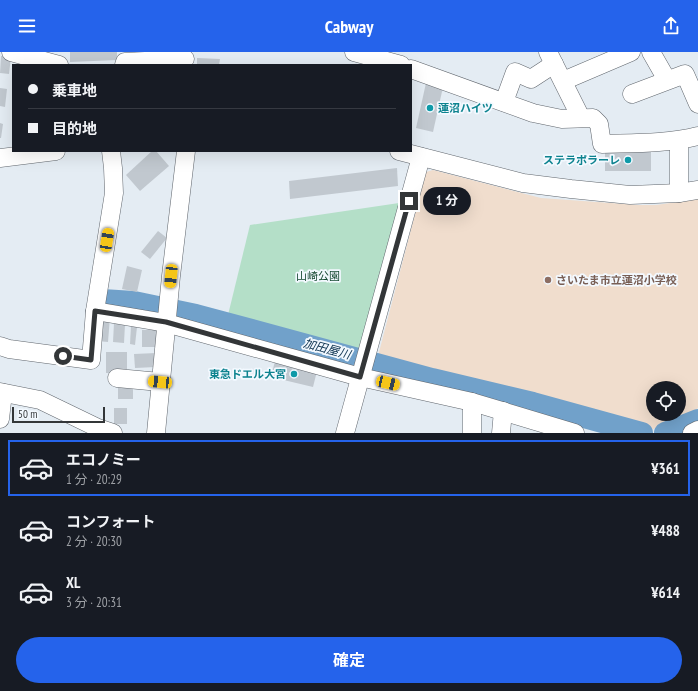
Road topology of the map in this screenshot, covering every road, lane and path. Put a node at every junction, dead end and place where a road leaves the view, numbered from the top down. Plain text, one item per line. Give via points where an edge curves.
1 (11, 52) edge
2 (354, 52) edge
3 (631, 52) edge
4 (651, 52) edge
5 (551, 58) edge
6 (185, 59) edge
7 (125, 60) edge
8 (53, 64) edge
9 (397, 64) edge
10 (412, 69) edge
11 (693, 79) edge
12 (667, 80) junction
13 (563, 81) junction
14 (632, 94) dead end
15 (504, 102) junction
16 (698, 104) edge
17 (581, 118) junction
18 (698, 136) edge
19 (680, 141) junction
20 (47, 152) edge
21 (111, 152) edge
22 (186, 152) edge
23 (403, 152) edge
24 (421, 157) junction
25 (0, 158) edge
26 (698, 190) edge
27 (679, 193) junction
28 (95, 311) junction
29 (166, 322) junction
30 (0, 346) edge
31 (360, 377) junction
32 (117, 378) dead end
33 (160, 382) junction
34 (2, 393) edge
35 (472, 402) junction
36 (502, 411) junction
37 (0, 419) edge
38 (698, 430) edge
39 (113, 433) edge
40 (156, 433) edge
41 (345, 433) edge
42 (472, 433) edge
43 (502, 433) edge
44 (575, 433) edge
45 (692, 433) edge

1 - 8 street
2 - 9 street
3 - 13 street
4 - 12 street
5 - 13 street
5 - 15 street via 532,79 515,72
6 - 7 street
10 - 15 street
11 - 12 street via 684,74
11 - 16 street
12 - 14 street
13 - 17 street
15 - 17 street via 540,115 562,119
17 - 19 street via 593,118 599,124 602,144
18 - 19 street
19 - 27 street
20 - 25 street
21 - 28 street via 114,193
22 - 29 street
23 - 24 street
24 - 27 street via 523,183 630,195
24 - 31 street
26 - 27 street
28 - 29 street
28 - 30 street via 91,360
29 - 31 street
29 - 33 street
31 - 35 street
31 - 41 street
32 - 33 street
33 - 40 street
34 - 37 street
34 - 39 street via 40,400
35 - 36 street
35 - 42 street
36 - 43 street
36 - 44 street
38 - 45 street

